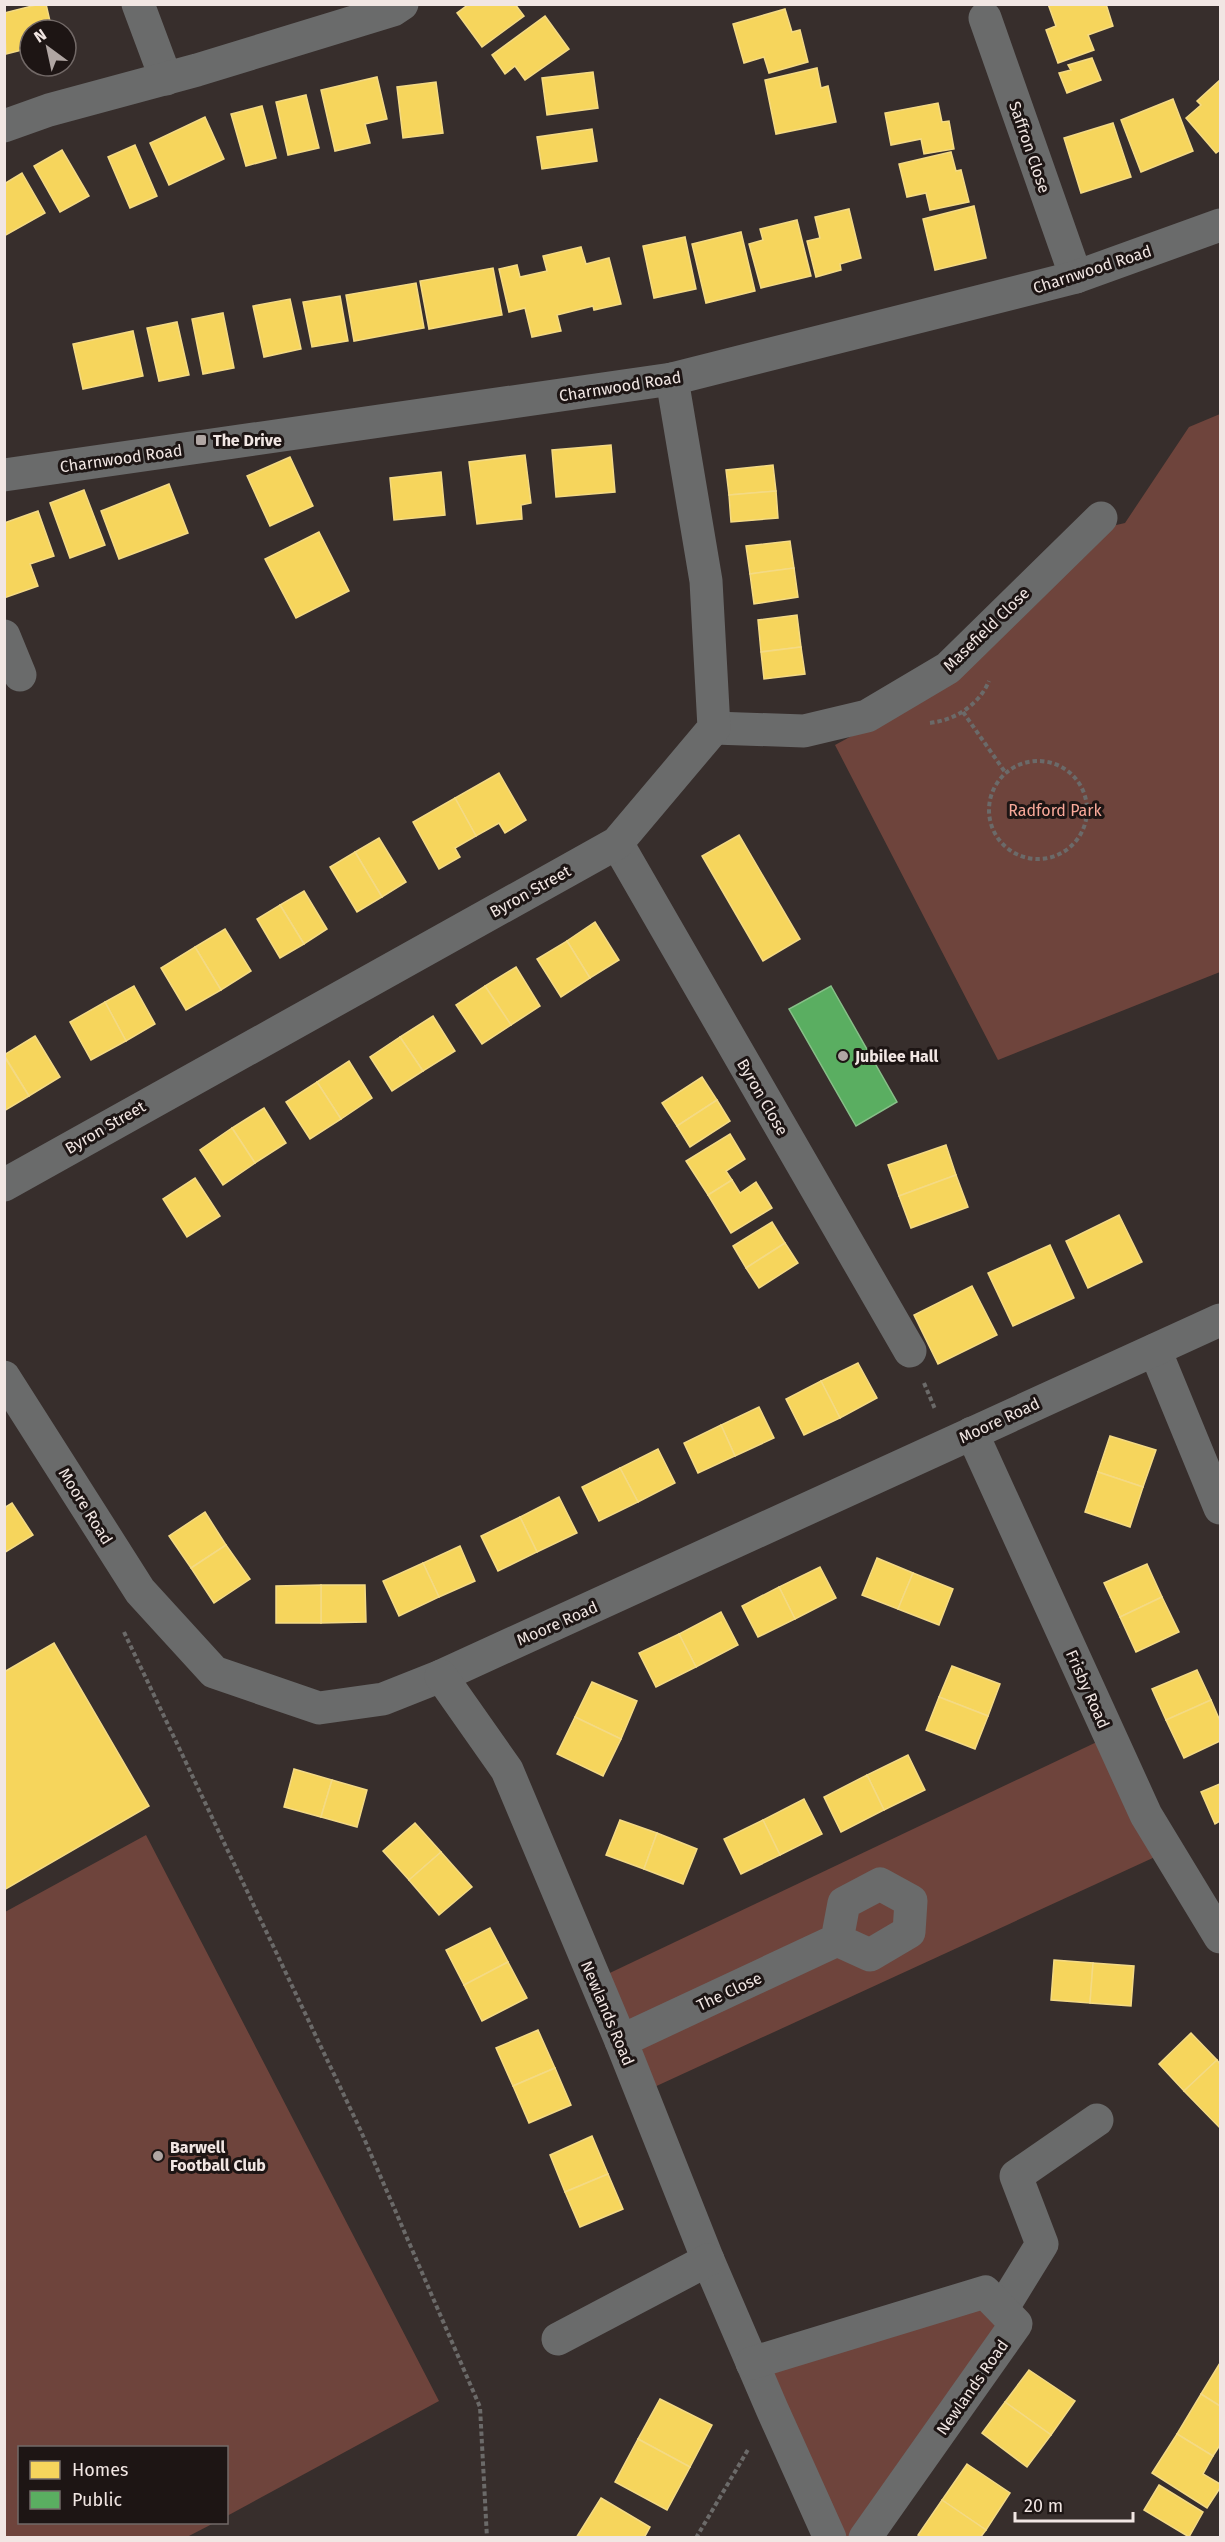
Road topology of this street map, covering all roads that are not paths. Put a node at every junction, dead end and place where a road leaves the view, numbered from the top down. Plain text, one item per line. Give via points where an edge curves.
1 (138, 4) edge
2 (402, 4) edge
3 (985, 18) dead end
4 (166, 79) junction
5 (4, 126) edge
6 (1221, 225) edge
7 (1076, 277) junction
8 (672, 379) junction
9 (4, 475) edge
10 (1101, 518) dead end
11 (4, 636) edge
12 (20, 675) dead end
13 (714, 728) junction
14 (617, 843) junction
15 (4, 1185) edge
16 (1221, 1320) edge
17 (1155, 1350) junction
18 (910, 1351) road end
19 (4, 1377) edge
20 (961, 1438) junction
21 (1221, 1508) edge
22 (441, 1676) junction
23 (1221, 1937) edge
24 (837, 1940) dead end
25 (621, 2041) junction
26 (1097, 2120) dead end
27 (708, 2260) junction
28 (1002, 2309) junction
29 (558, 2339) dead end
30 (752, 2362) junction
31 (830, 2538) edge
32 (865, 2538) edge

1 - 4 street
2 - 4 street
3 - 7 street, Saffron Close
4 - 5 street
6 - 7 street, Charnwood Road
7 - 8 street, Charnwood Road
8 - 9 street, Charnwood Road
8 - 13 street via 706,581
10 - 13 street, Masefield Close via 948,668 867,716 804,730
11 - 12 street
13 - 14 street, Byron Street
14 - 15 street, Byron Street
14 - 18 street, Byron Close
16 - 17 street, Moore Road
17 - 20 street, Moore Road
17 - 21 street
19 - 22 street, Moore Road via 140,1592 214,1672 319,1708 383,1700
20 - 22 street, Moore Road
20 - 23 street, Frisby Road via 1146,1815
22 - 25 street, Newlands Road via 507,1770
24 - 25 street, The Close
25 - 27 street, Newlands Road
26 - 28 street via 1016,2176 1042,2244
27 - 29 street
27 - 30 street, Newlands Road
28 - 30 street via 985,2292
28 - 32 street, Newlands Road via 1016,2324
30 - 31 street, Newlands Road

